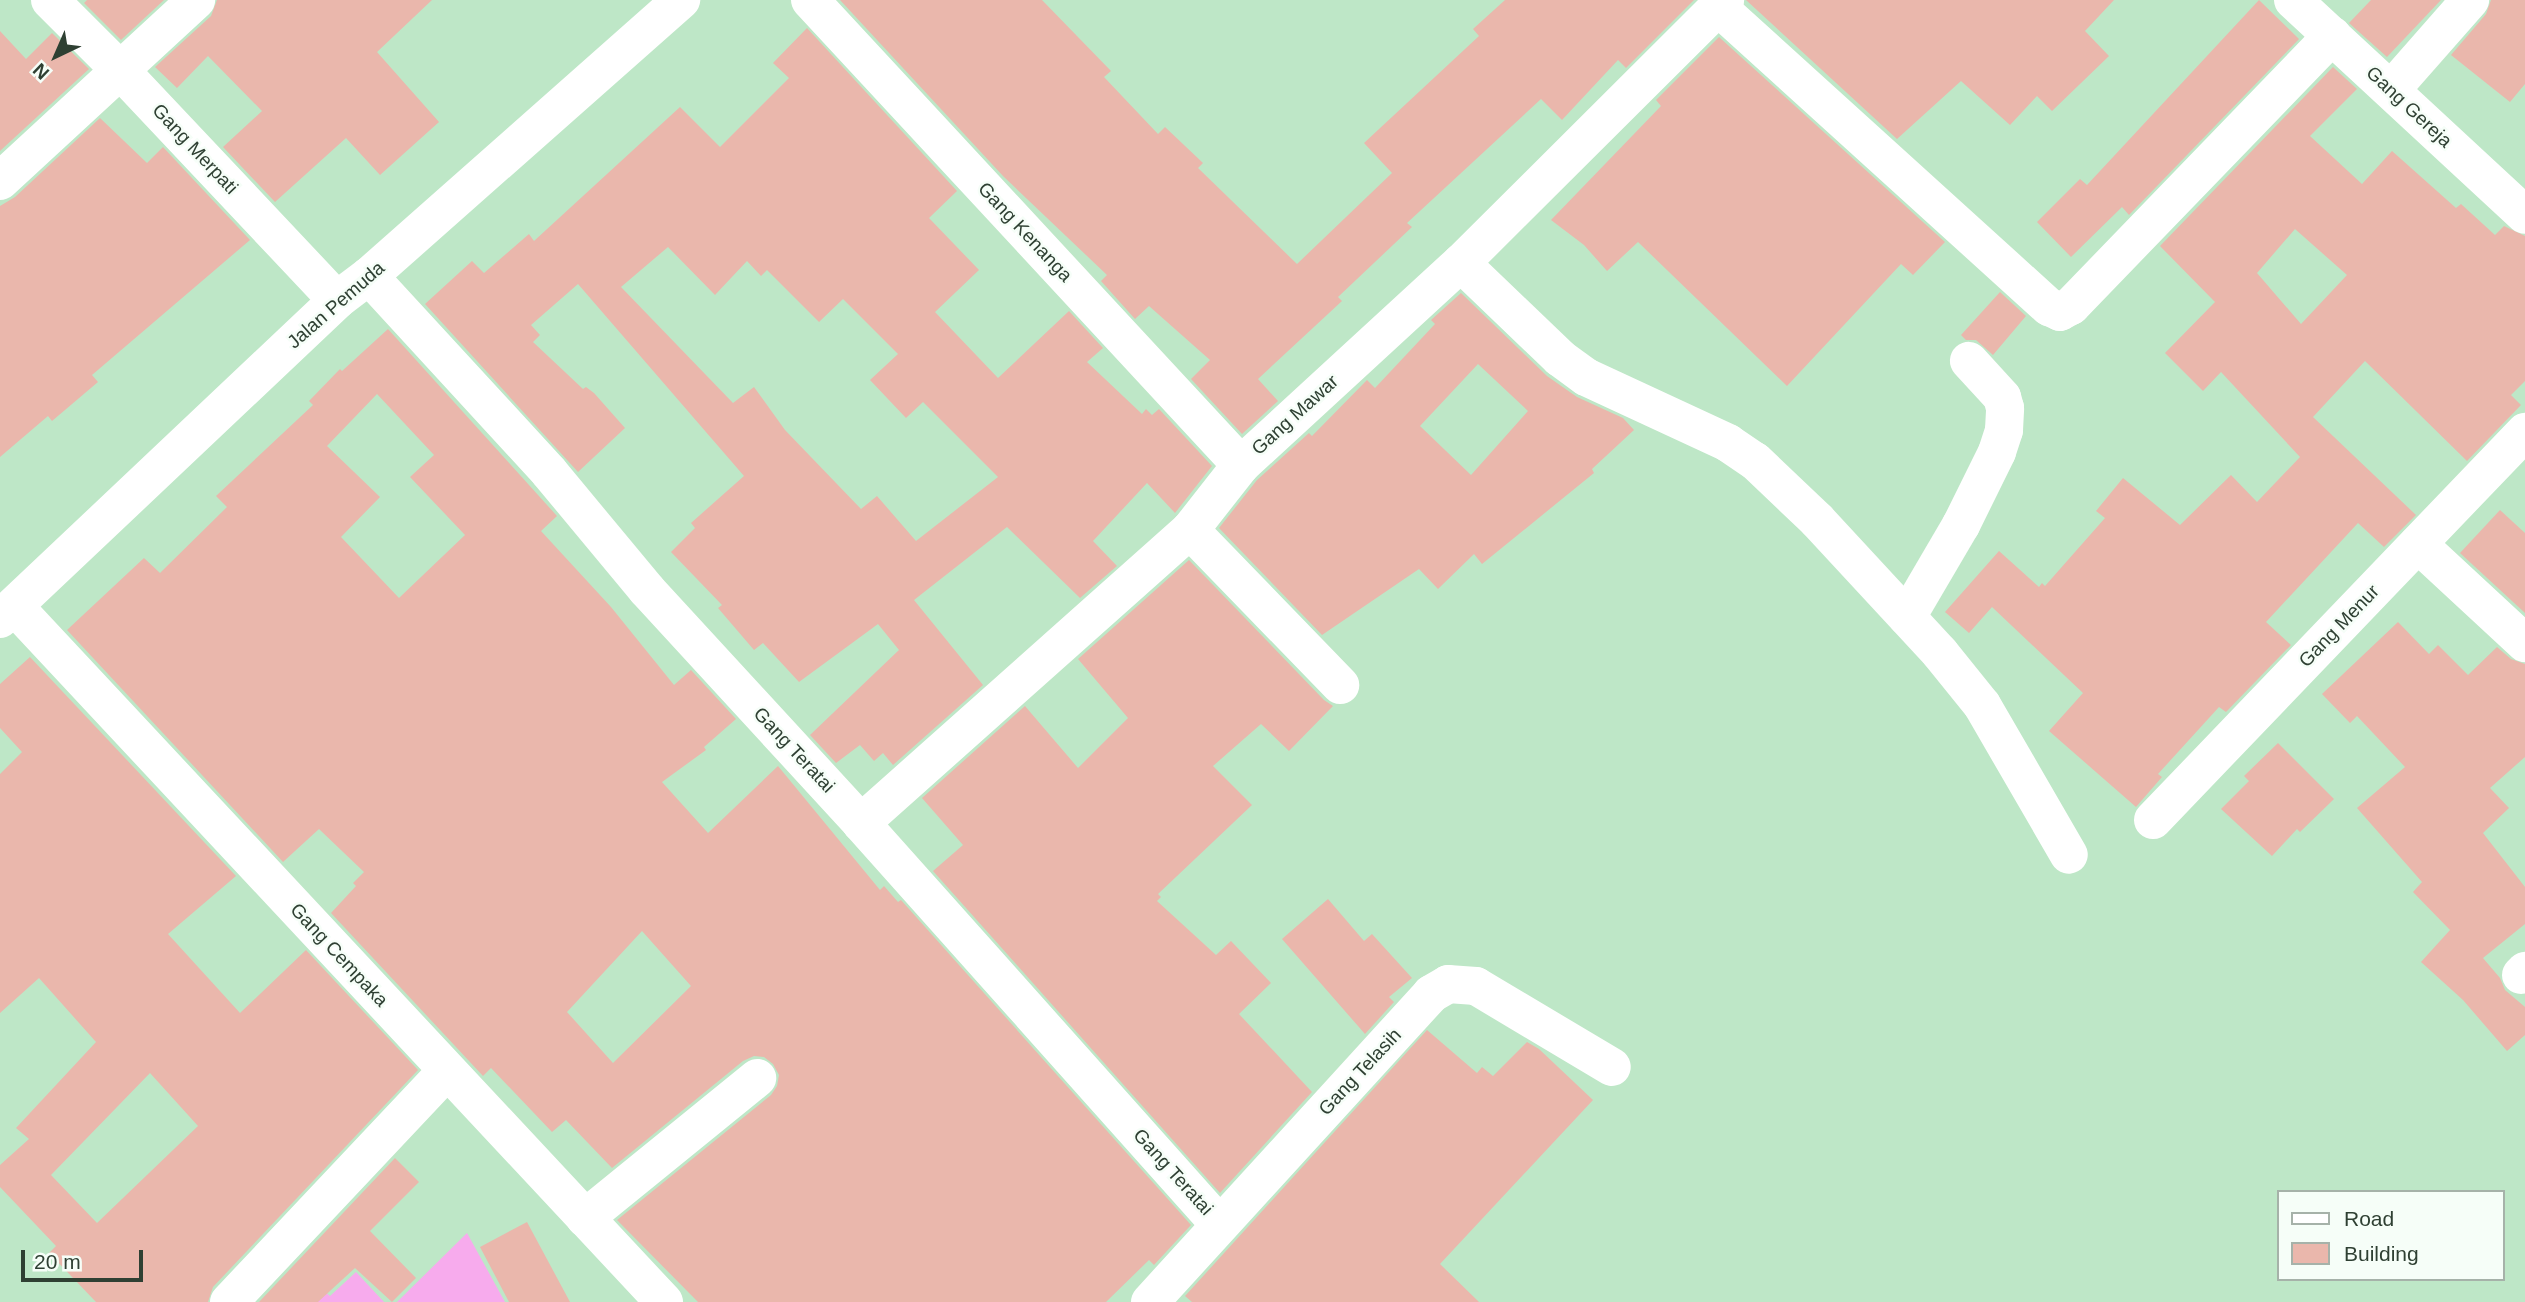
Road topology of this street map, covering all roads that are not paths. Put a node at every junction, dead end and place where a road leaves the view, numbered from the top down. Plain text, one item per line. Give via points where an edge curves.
1 (50, 0) edge
2 (196, 0) edge
3 (681, 0) edge
4 (810, 0) edge
5 (2293, 0) edge
6 (2470, 0) edge
7 (1721, 4) edge
8 (2332, 36) junction
9 (120, 70) junction
10 (2390, 90) junction
11 (0, 181) edge
12 (2525, 215) edge
13 (1461, 263) junction
14 (369, 276) junction
15 (337, 300) junction
16 (1969, 361) dead end
17 (2525, 432) edge
18 (1241, 465) junction
19 (1190, 530) junction
20 (2418, 544) junction
21 (7, 613) edge
22 (1907, 617) junction
23 (2525, 643) edge
24 (1340, 685) dead end
25 (2152, 820) dead end
26 (861, 823) junction
27 (2069, 855) dead end
28 (1612, 1067) dead end
29 (447, 1071) junction
30 (757, 1078) dead end
31 (585, 1218) junction
32 (1219, 1224) junction
33 (229, 1302) edge
34 (664, 1302) edge
35 (1150, 1302) edge

1 - 9 street, Gang Merpati
2 - 9 street
3 - 14 street, Jalan Pemuda
4 - 18 street, Gang Kenanga
5 - 8 street, Gang Gereja
6 - 10 street
7 - 8 street via 2029,289 2060,312 2071,306
7 - 13 street, Gang Mawar
8 - 10 street, Gang Gereja
9 - 11 street
9 - 15 street, Gang Merpati
10 - 12 street, Gang Gereja
13 - 18 street, Gang Mawar
13 - 22 street via 1586,377 1728,443 1755,461
14 - 15 street, Jalan Pemuda
14 - 26 street, Gang Teratai
15 - 21 street, Jalan Pemuda
16 - 22 street via 2002,397 2004,430 1961,524
17 - 20 street, Gang Menur
18 - 19 street, Gang Mawar
19 - 24 street
19 - 26 street, Gang Mawar
20 - 23 street
20 - 25 street, Gang Menur
21 - 29 street, Gang Cempaka
22 - 27 street via 1982,705
26 - 32 street, Gang Teratai
28 - 32 street, Gang Telasih via 1476,986 1448,984 1431,994
29 - 31 street, Gang Cempaka
29 - 33 street
30 - 31 street
31 - 34 street, Gang Cempaka
32 - 35 street, Gang Telasih

